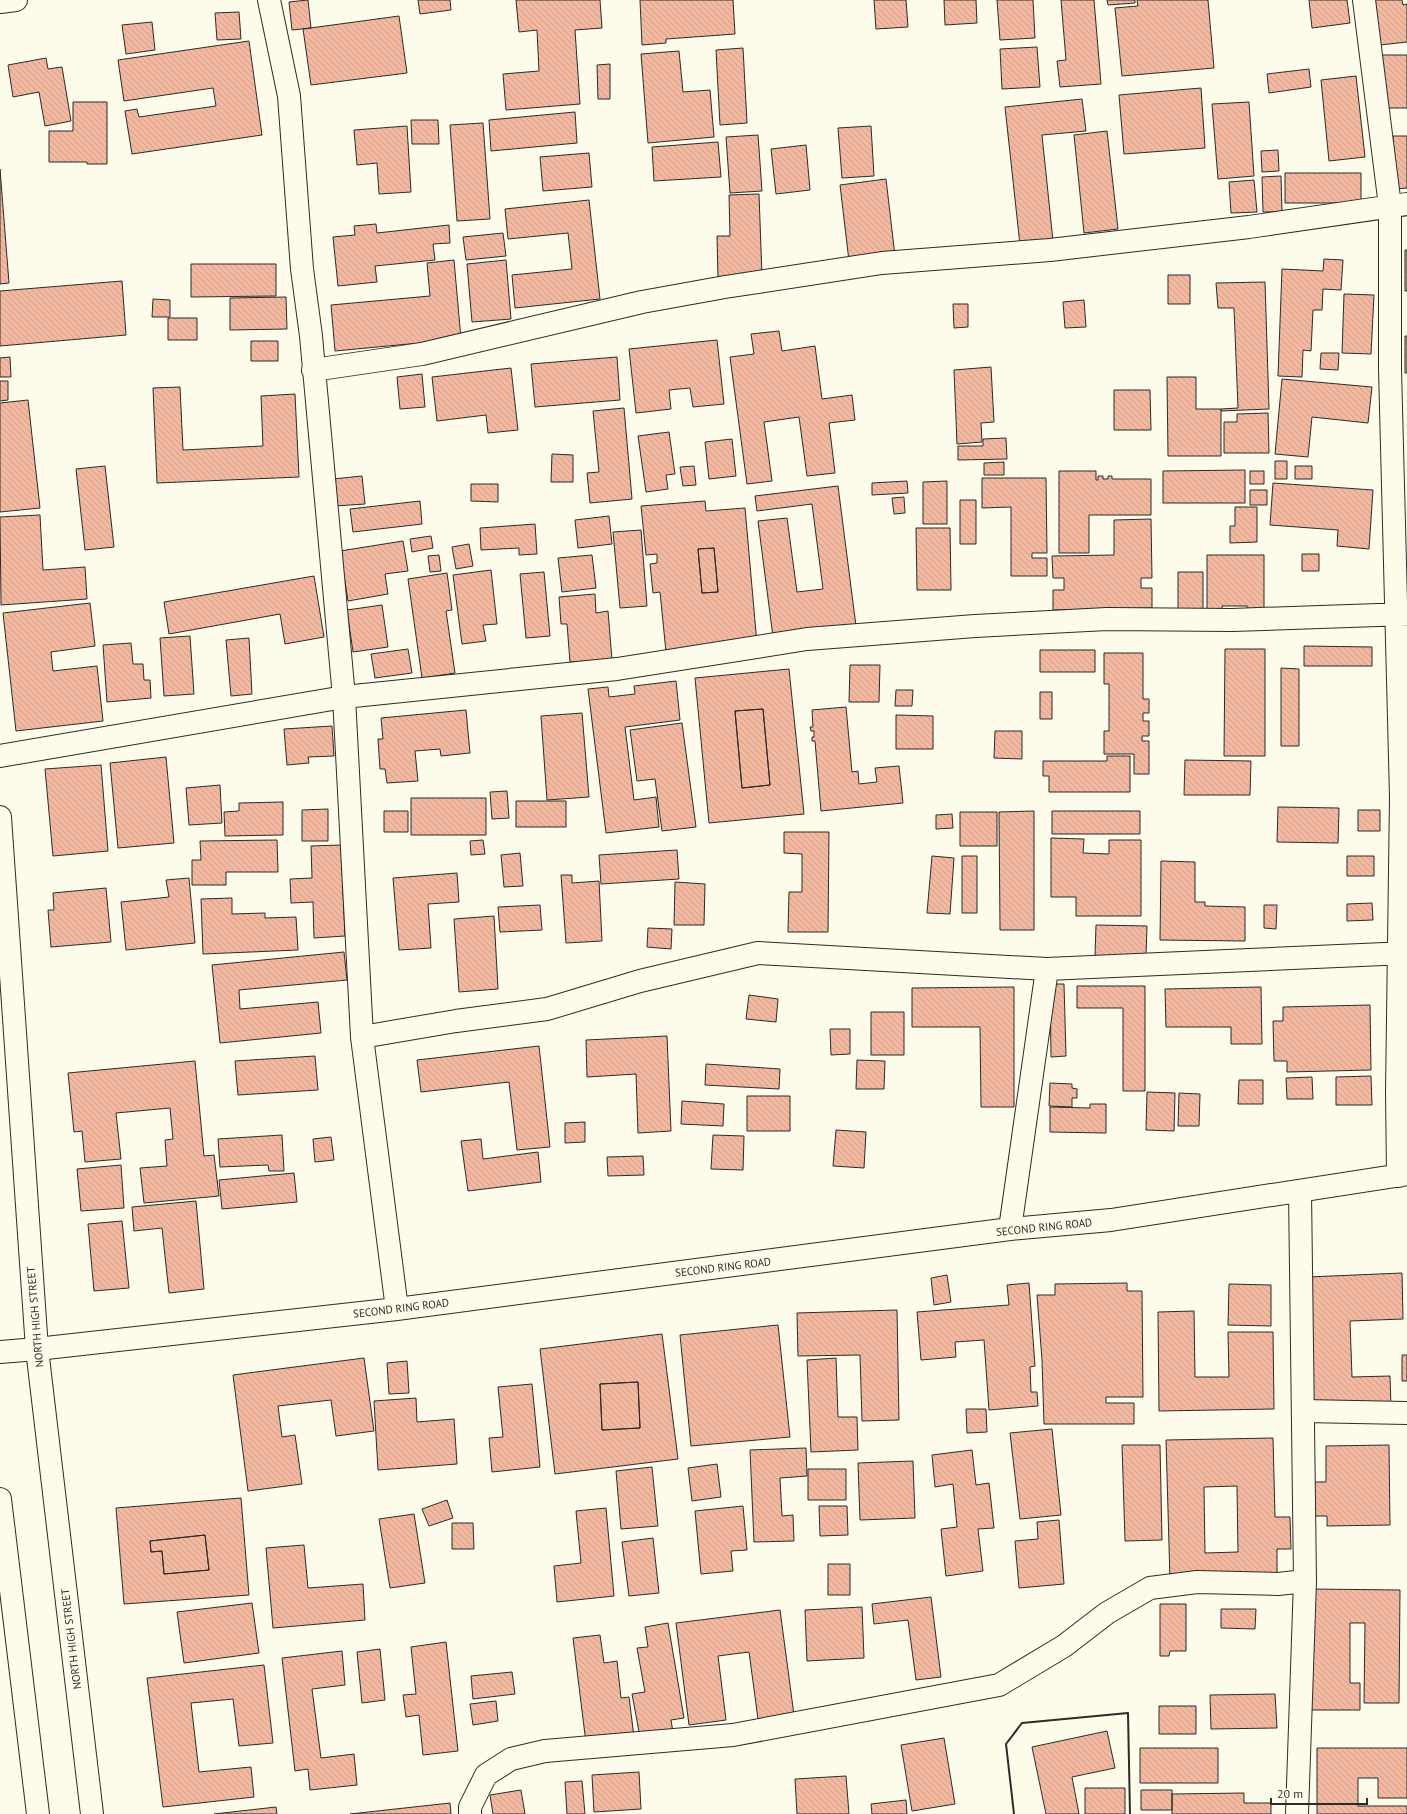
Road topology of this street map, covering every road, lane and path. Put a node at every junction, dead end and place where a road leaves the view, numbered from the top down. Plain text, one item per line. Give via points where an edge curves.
1 (16, 0) edge
2 (269, 0) edge
3 (1364, 0) edge
4 (0, 2) edge
5 (1399, 205) edge
6 (313, 370) junction
7 (1401, 614) edge
8 (344, 697) junction
9 (0, 756) edge
10 (0, 817) edge
11 (1403, 953) edge
12 (1047, 969) junction
13 (362, 1037) junction
14 (1403, 1175) edge
15 (1300, 1191) junction
16 (1010, 1229) junction
17 (396, 1309) junction
18 (37, 1349) junction
19 (0, 1352) edge
20 (1303, 1411) junction
21 (1407, 1413) edge
22 (0, 1499) edge
23 (1306, 1581) junction
24 (38, 1814) edge
25 (92, 1814) edge
26 (470, 1814) edge
27 (1297, 1814) edge

1 - 4 main road
2 - 6 main road via 289,96 302,269
3 - 5 main road
5 - 6 main road via 1249,228 1050,250 882,263 780,278 642,302 422,354
5 - 7 main road via 1390,377
6 - 8 main road
7 - 8 main road via 1232,620 1107,619 807,638 617,669
7 - 11 main road
8 - 9 main road
8 - 13 main road
10 - 18 main road, NORTH HIGH STREET
11 - 12 main road
11 - 14 main road via 1397,1092
12 - 13 main road via 758,953 640,981 547,1009
12 - 16 main road
13 - 17 main road
14 - 15 main road, SECOND RING ROAD
15 - 16 main road, SECOND RING ROAD via 1111,1220
15 - 20 main road
16 - 17 main road, SECOND RING ROAD
17 - 18 main road, SECOND RING ROAD
18 - 19 main road, SECOND RING ROAD
18 - 25 main road, NORTH HIGH STREET
20 - 21 main road
20 - 23 main road
22 - 24 main road
23 - 26 main road via 1278,1584 1197,1582 1150,1588 1107,1613 1064,1646 999,1685 733,1735 544,1751 511,1759 486,1774 470,1807
23 - 27 main road

